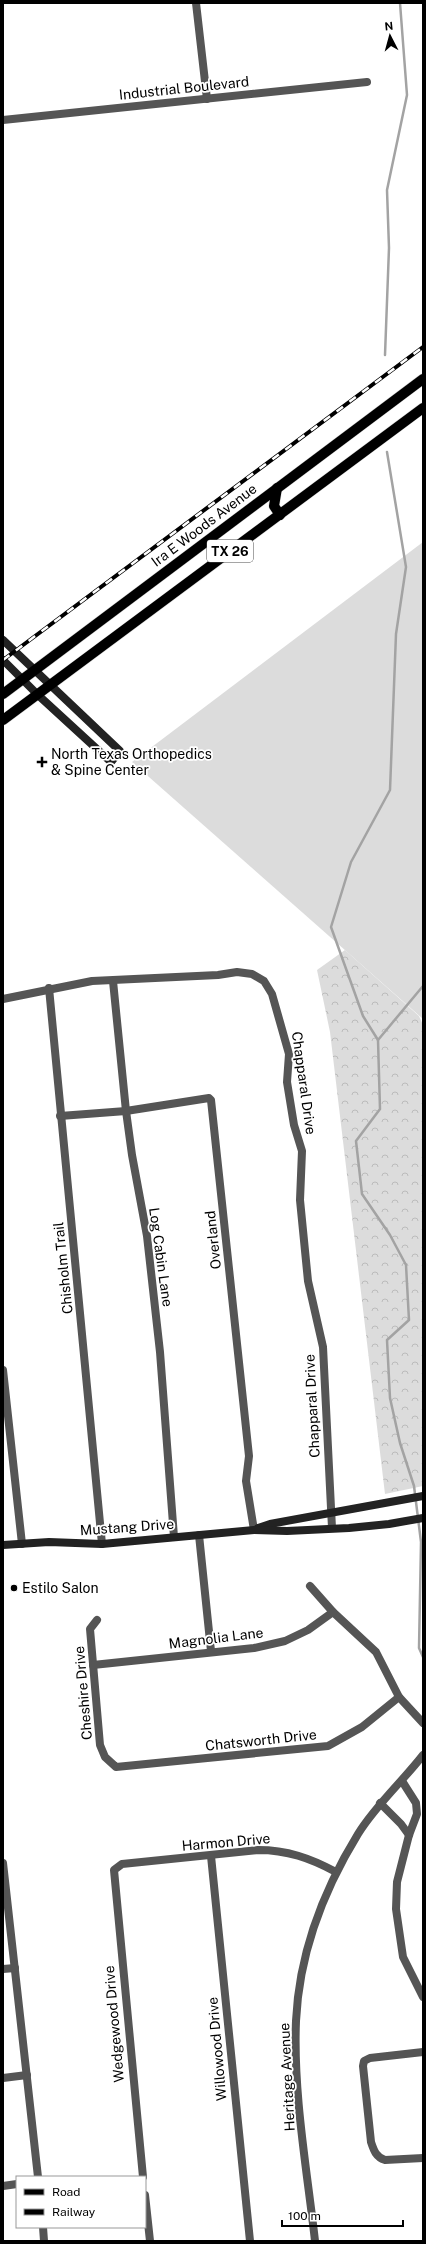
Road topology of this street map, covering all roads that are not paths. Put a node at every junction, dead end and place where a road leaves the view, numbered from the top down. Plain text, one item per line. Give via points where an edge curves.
1 (196, 3) edge
2 (367, 82) dead end
3 (207, 99) junction
4 (3, 120) edge
5 (423, 379) edge
6 (423, 408) edge
7 (277, 488) junction
8 (280, 514) junction
9 (3, 640) edge
10 (3, 660) edge
11 (35, 670) junction
12 (22, 680) junction
13 (50, 685) junction
14 (3, 694) edge
15 (38, 695) junction
16 (3, 720) edge
17 (113, 981) junction
18 (49, 988) junction
19 (3, 999) edge
20 (126, 1111) junction
21 (60, 1116) junction
22 (3, 1370) edge
23 (423, 1496) edge
24 (330, 1514) junction
25 (423, 1518) edge
26 (332, 1528) junction
27 (254, 1530) junction
28 (199, 1535) junction
29 (174, 1537) junction
30 (22, 1544) junction
31 (102, 1544) junction
32 (3, 1545) edge
33 (310, 1586) dead end
34 (333, 1612) junction
35 (97, 1620) dead end
36 (211, 1651) junction
37 (93, 1665) junction
38 (400, 1698) junction
39 (423, 1723) edge
40 (423, 1755) edge
41 (111, 1764) joint
42 (402, 1781) junction
43 (380, 1803) junction
44 (409, 1835) junction
45 (211, 1856) junction
46 (3, 1863) edge
47 (116, 1868) joint
48 (336, 1872) junction
49 (15, 1968) junction
50 (3, 1969) edge
51 (423, 1997) edge
52 (423, 2052) edge
53 (27, 2075) junction
54 (3, 2078) edge
55 (423, 2158) edge
56 (38, 2176) edge
57 (143, 2176) edge
58 (16, 2184) edge
59 (3, 2186) edge
60 (146, 2204) edge
61 (43, 2228) edge
62 (44, 2241) edge
63 (150, 2241) edge
64 (250, 2241) edge
65 (315, 2241) edge

1 - 3 street
2 - 3 street, Industrial Boulevard
3 - 4 street, Industrial Boulevard
5 - 7 main road, Ira E Woods Avenue / TX 26
6 - 8 main road, TX 26
7 - 8 main road via 274,506
7 - 11 main road, Ira E Woods Avenue / TX 26
8 - 13 main road, TX 26
9 - 11 main road
10 - 12 main road
11 - 12 main road, Ira E Woods Avenue / TX 26
11 - 13 main road
12 - 14 main road, Ira E Woods Avenue / TX 26
12 - 15 main road
13 - 15 main road, TX 26
13 - 15 main road via 120,751 110,762
15 - 16 main road, TX 26
17 - 18 street, Chapparal Drive via 92,981
17 - 20 street, Log Cabin Lane
17 - 24 street, Chapparal Drive via 237,972 252,974 264,981 272,994 289,1054 287,1082 294,1125 302,1151 300,1200 308,1281 323,1347
18 - 19 street, Chapparal Drive
18 - 21 street, Chisholm Trail
20 - 21 street, Overland
20 - 27 street, Overland via 209,1098 212,1100 248,1456 247,1495
20 - 29 street, Log Cabin Lane via 147,1236 158,1336
21 - 31 street, Chisholm Trail
22 - 30 street
23 - 24 main road, Mustang Drive
24 - 26 street, Chapparal Drive
24 - 27 main road, Mustang Drive via 270,1524
25 - 26 main road, Mustang Drive via 389,1524
26 - 27 main road, Mustang Drive
27 - 28 main road, Mustang Drive
28 - 29 main road, Mustang Drive
28 - 36 street
29 - 31 main road, Mustang Drive
30 - 31 main road, Mustang Drive
30 - 32 main road, Mustang Drive
33 - 34 street
34 - 36 street, Magnolia Lane via 308,1630 285,1641 254,1648
34 - 38 street via 376,1652
35 - 37 street, Cheshire Drive via 90,1629
36 - 37 street, Magnolia Lane
37 - 41 street, Cheshire Drive via 100,1745
38 - 39 street
38 - 41 street, Chatsworth Drive via 362,1727 328,1746 116,1768
40 - 42 street, Heritage Avenue
42 - 43 street, Heritage Avenue
42 - 44 street via 416,1803 417,1814
43 - 44 street
43 - 48 street, Heritage Avenue via 358,1833
44 - 51 street via 397,1882 396,1909 403,1957
45 - 47 street, Harmon Drive via 122,1864
45 - 48 street, Harmon Drive via 278,1850 313,1860
45 - 64 street, Willowood Drive
46 - 49 street
47 - 57 street, Wedgewood Drive via 114,1884
48 - 65 street, Heritage Avenue via 328,1888 304,1964 296,2021 297,2063
49 - 50 street
49 - 53 street
52 - 55 street via 370,2058 364,2061 363,2066 375,2153 385,2160
53 - 54 street
53 - 56 street
58 - 59 street
60 - 63 street
61 - 62 street

